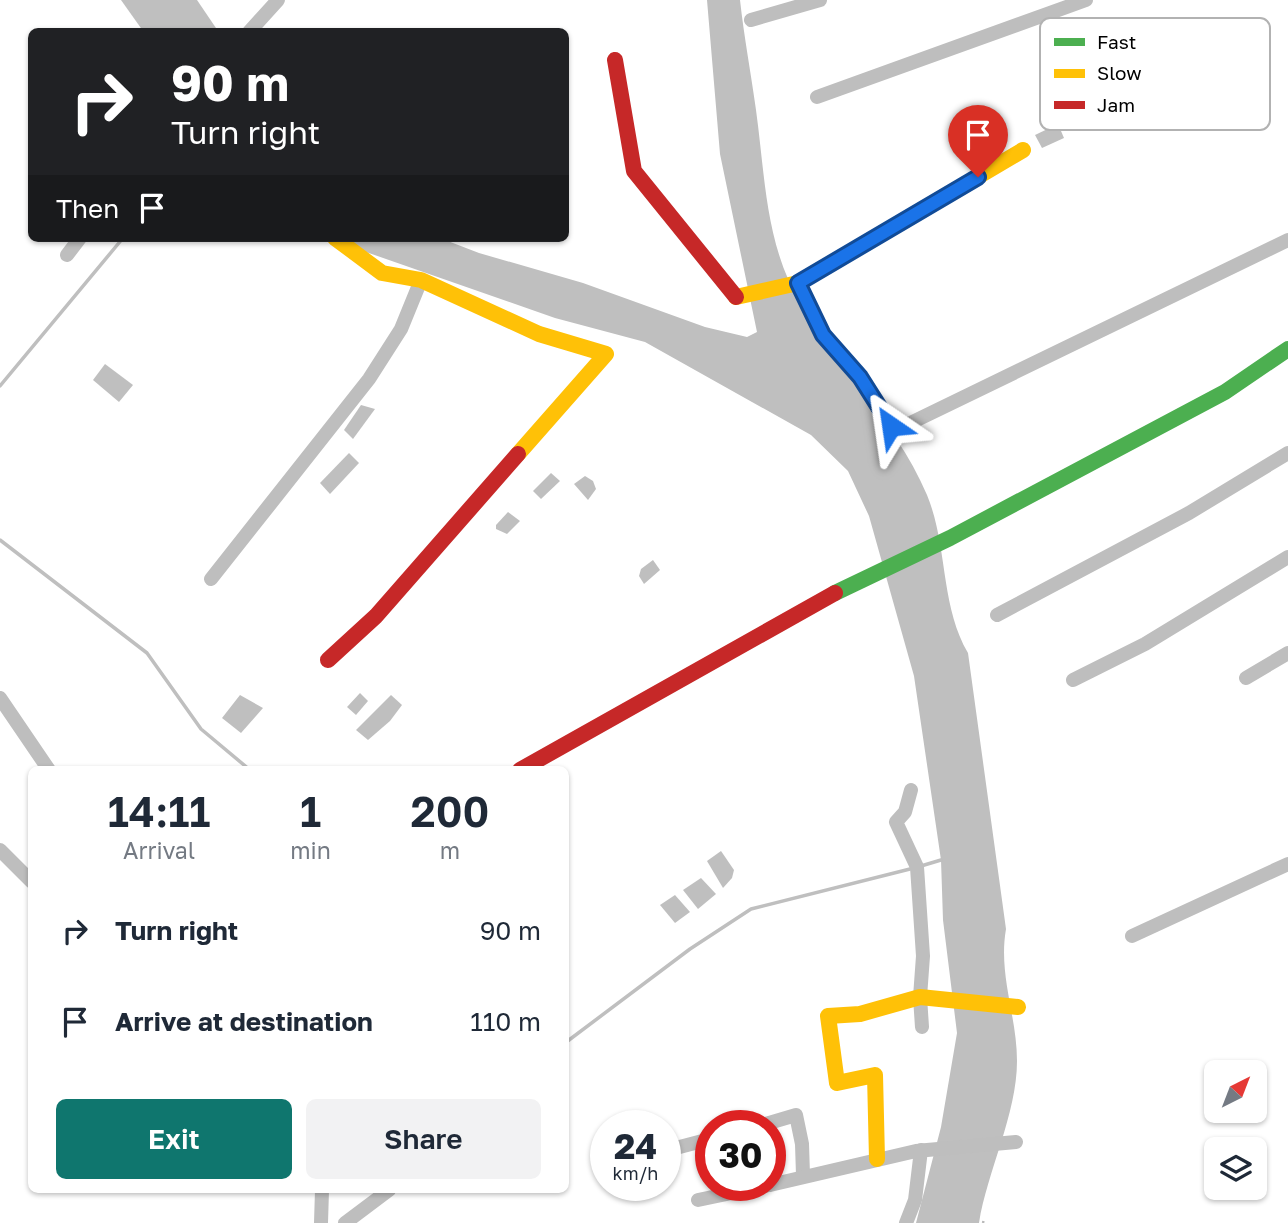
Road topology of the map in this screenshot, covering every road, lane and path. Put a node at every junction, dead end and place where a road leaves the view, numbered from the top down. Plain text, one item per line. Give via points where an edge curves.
1 (278, 0) edge
2 (820, 0) edge
3 (1086, 0) edge
4 (751, 20) dead end
5 (252, 28) edge
6 (615, 60) dead end
7 (817, 97) dead end
8 (1023, 150) dead end
9 (1288, 240) edge
10 (77, 242) edge
11 (340, 242) edge
12 (67, 255) dead end
13 (421, 280) junction
14 (796, 283) junction
15 (1288, 349) edge
16 (1288, 453) edge
17 (1288, 557) edge
18 (211, 579) dead end
19 (997, 615) dead end
20 (1288, 653) edge
21 (328, 660) dead end
22 (1246, 678) dead end
23 (1073, 680) dead end
24 (0, 698) edge
25 (46, 766) edge
26 (527, 766) edge
27 (911, 790) dead end
28 (0, 850) edge
29 (1288, 864) edge
30 (28, 878) edge
31 (1132, 936) dead end
32 (919, 997) junction
33 (1015, 1006) dead end
34 (922, 1027) dead end
35 (786, 1118) edge
36 (1012, 1142) dead end
37 (926, 1149) junction
38 (877, 1159) junction
39 (803, 1175) junction
40 (786, 1180) edge
41 (322, 1193) edge
42 (385, 1193) edge
43 (321, 1223) edge
44 (345, 1223) edge
45 (906, 1223) edge

1 - 5 street
2 - 4 street
3 - 7 street
6 - 14 street via 634,172 737,298
8 - 14 street
9 - 14 street via 896,430 860,377 823,335
10 - 12 street
11 - 13 street via 382,273
13 - 18 street via 401,329 369,379
13 - 21 street via 539,334 606,354 376,616
15 - 26 street via 1225,392 950,538 799,611
16 - 19 street via 1189,513
17 - 23 street via 1145,644
20 - 22 street
24 - 25 street
27 - 32 street via 897,822 917,867 923,956
28 - 30 street
29 - 31 street
32 - 33 street
32 - 34 street
32 - 38 street via 860,1014 828,1016 836,1083 875,1075
35 - 39 street via 796,1115
36 - 37 street
37 - 38 street
37 - 45 street
38 - 39 street
39 - 40 street
41 - 43 street
42 - 44 street

